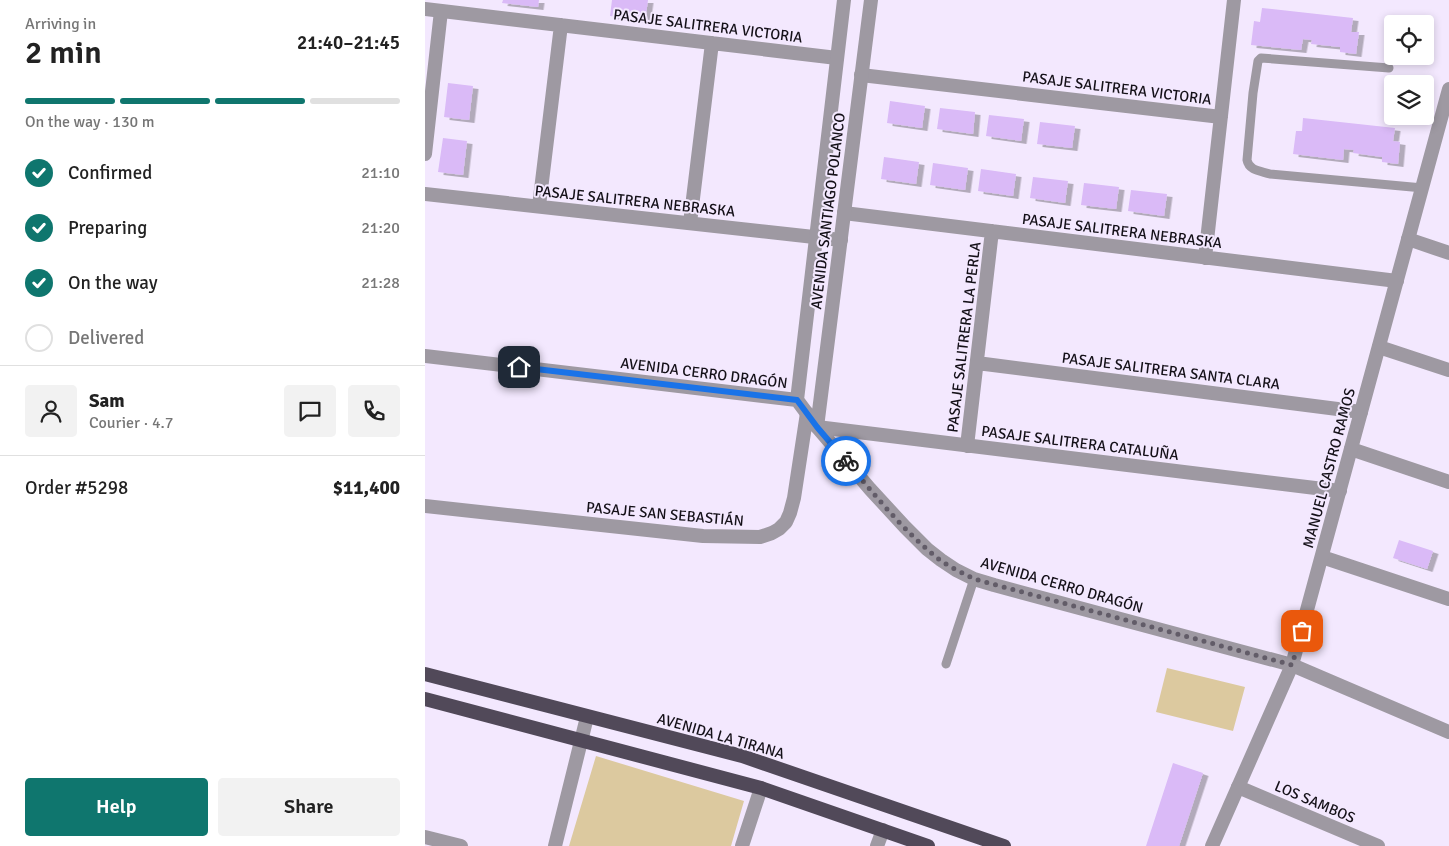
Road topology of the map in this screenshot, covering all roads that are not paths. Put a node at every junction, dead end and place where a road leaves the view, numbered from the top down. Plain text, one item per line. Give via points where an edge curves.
1 (845, 0) edge
2 (871, 0) edge
3 (1234, 0) edge
4 (425, 9) edge
5 (441, 11) junction
6 (561, 25) junction
7 (712, 43) junction
8 (837, 58) junction
9 (1389, 68) dead end
10 (861, 75) junction
11 (1449, 89) edge
12 (1221, 117) junction
13 (425, 154) edge
14 (1423, 188) junction
15 (425, 194) edge
16 (539, 206) junction
17 (844, 213) junction
18 (690, 223) junction
19 (992, 231) junction
20 (816, 237) junction
21 (1408, 239) junction
22 (841, 240) junction
23 (1449, 253) edge
24 (1205, 258) junction
25 (1397, 281) junction
26 (1379, 347) junction
27 (425, 356) edge
28 (977, 363) junction
29 (1449, 370) edge
30 (797, 400) junction
31 (807, 412) junction
32 (1361, 412) junction
33 (817, 427) junction
34 (967, 446) junction
35 (1351, 449) junction
36 (1449, 482) edge
37 (1340, 491) junction
38 (425, 506) edge
39 (1322, 558) junction
40 (974, 579) junction
41 (1449, 599) edge
42 (946, 664) dead end
43 (1292, 665) junction
44 (425, 674) edge
45 (425, 699) edge
46 (587, 717) junction
47 (1449, 732) edge
48 (582, 740) junction
49 (1238, 787) junction
50 (761, 788) junction
51 (883, 830) junction
52 (425, 837) edge
53 (461, 846) edge
54 (555, 846) edge
55 (742, 846) edge
56 (877, 846) edge
57 (928, 846) edge
58 (1004, 846) edge
59 (1212, 846) edge
60 (1378, 846) edge

1 - 8 street, AVENIDA SANTIAGO POLANCO
2 - 10 street, AVENIDA SANTIAGO POLANCO
3 - 12 street
4 - 5 street, PASAJE SALITRERA VICTORIA
5 - 6 street, PASAJE SALITRERA VICTORIA
5 - 13 street
6 - 7 street, PASAJE SALITRERA VICTORIA
6 - 16 street
7 - 8 street, PASAJE SALITRERA VICTORIA
7 - 18 street
8 - 20 street, AVENIDA SANTIAGO POLANCO
9 - 14 lane via 1261,58 1253,93 1248,166 1270,174
10 - 12 street, PASAJE SALITRERA VICTORIA
10 - 17 street, AVENIDA SANTIAGO POLANCO
11 - 14 street, MANUEL CASTRO RAMOS
12 - 24 street
14 - 21 street, MANUEL CASTRO RAMOS
15 - 16 street, PASAJE SALITRERA NEBRASKA
16 - 18 street, PASAJE SALITRERA NEBRASKA
17 - 19 street, PASAJE SALITRERA NEBRASKA
17 - 22 street, AVENIDA SANTIAGO POLANCO
18 - 20 street, PASAJE SALITRERA NEBRASKA
19 - 24 street, PASAJE SALITRERA NEBRASKA
19 - 28 street, PASAJE SALITRERA LA PERLA
20 - 22 street, PASAJE SALITRERA NEBRASKA
20 - 30 street, AVENIDA SANTIAGO POLANCO
21 - 23 street
21 - 25 street, MANUEL CASTRO RAMOS
22 - 33 street, AVENIDA SANTIAGO POLANCO
24 - 25 street, PASAJE SALITRERA NEBRASKA
25 - 26 street, MANUEL CASTRO RAMOS
26 - 29 street
26 - 32 street, MANUEL CASTRO RAMOS
27 - 30 street, AVENIDA CERRO DRAGÓN
28 - 32 street, PASAJE SALITRERA SANTA CLARA
28 - 34 street, PASAJE SALITRERA LA PERLA
30 - 31 street, AVENIDA CERRO DRAGÓN
31 - 33 street, AVENIDA CERRO DRAGÓN
31 - 38 street, PASAJE SAN SEBASTIÁN via 790,513 779,529 760,537 703,536
32 - 35 street, MANUEL CASTRO RAMOS
33 - 34 street, PASAJE SALITRERA CATALUÑA
33 - 40 street, AVENIDA CERRO DRAGÓN via 927,549
34 - 37 street, PASAJE SALITRERA CATALUÑA
35 - 36 street
35 - 37 street, MANUEL CASTRO RAMOS
37 - 39 street, MANUEL CASTRO RAMOS
39 - 41 street
39 - 43 street, MANUEL CASTRO RAMOS
40 - 42 lane
40 - 43 street, AVENIDA CERRO DRAGÓN
43 - 47 street, AVENIDA CERRO DRAGÓN
43 - 49 street, MANUEL CASTRO RAMOS
44 - 46 highway, AVENIDA LA TIRANA
45 - 48 highway
46 - 48 street
46 - 58 highway, AVENIDA LA TIRANA via 742,756
48 - 50 highway
48 - 54 street
49 - 59 street, MANUEL CASTRO RAMOS
49 - 60 street, LOS SAMBOS
50 - 51 highway
50 - 55 street
51 - 56 street
51 - 57 highway
52 - 53 street

